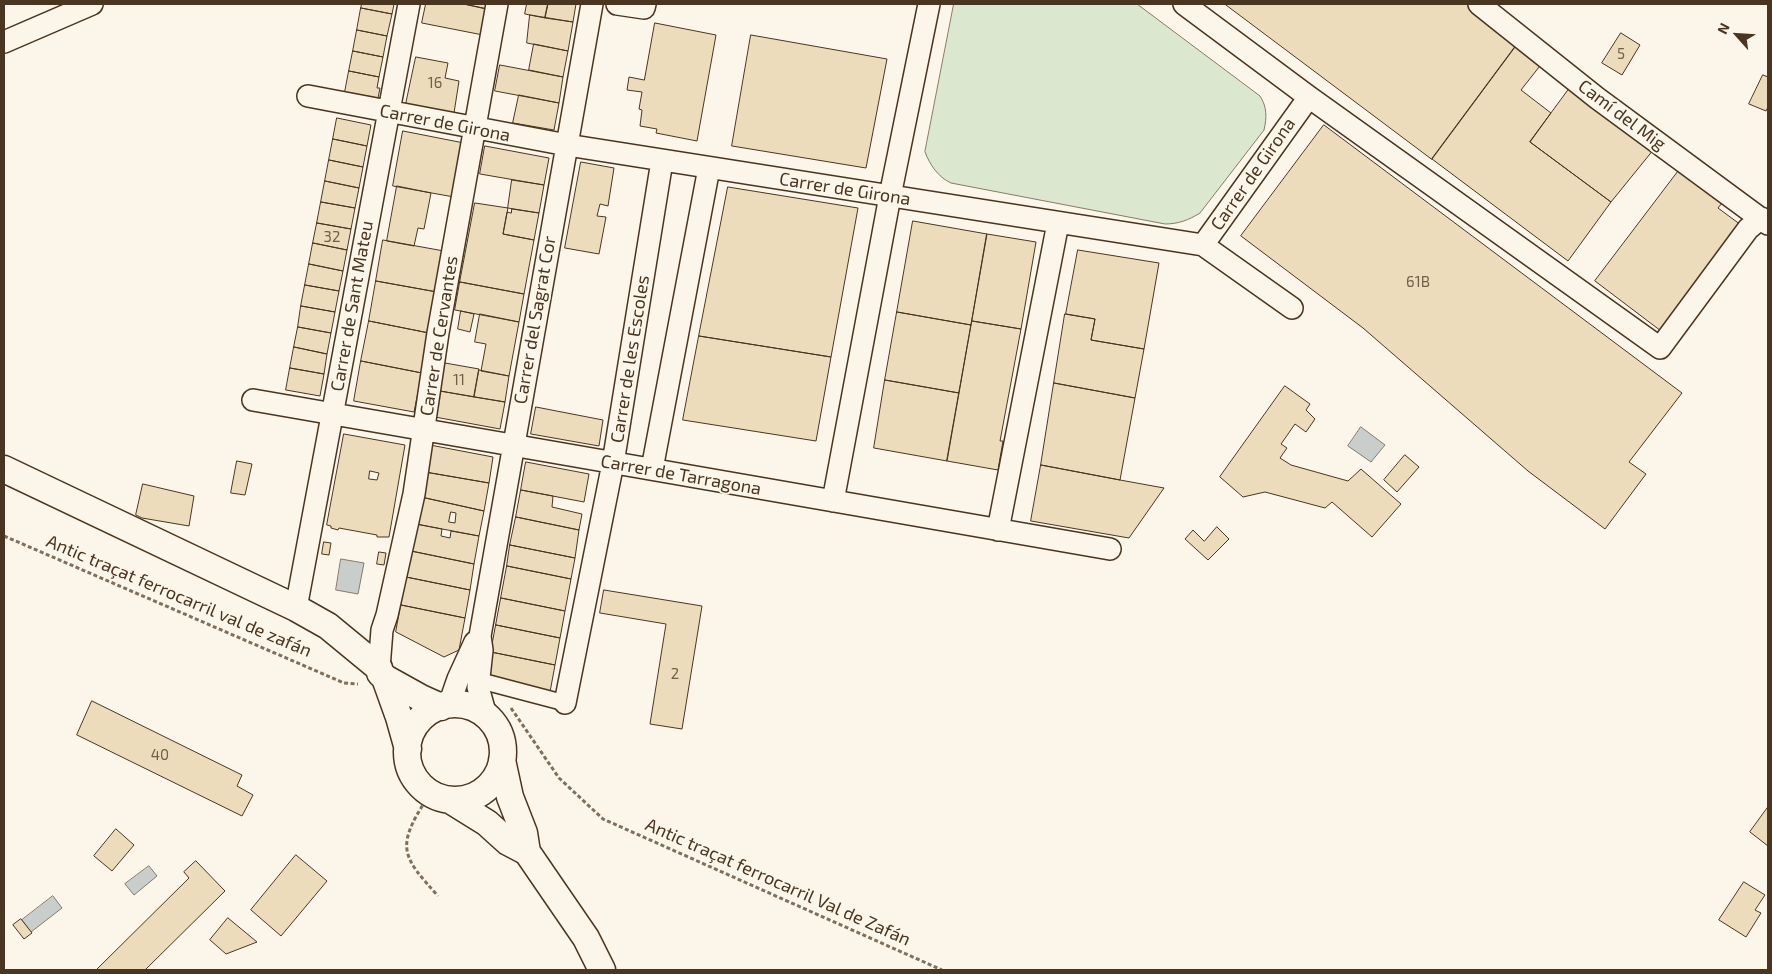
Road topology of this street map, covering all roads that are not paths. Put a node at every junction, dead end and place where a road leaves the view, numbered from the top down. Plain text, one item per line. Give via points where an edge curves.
1 (92, 4) edge
2 (409, 4) edge
3 (498, 4) edge
4 (592, 4) edge
5 (617, 4) edge
6 (645, 4) edge
7 (929, 4) edge
8 (1184, 4) edge
9 (1478, 4) edge
10 (4, 42) edge
11 (308, 96) dead end
12 (1308, 96) junction
13 (388, 111) junction
14 (476, 129) junction
15 (567, 145) junction
16 (662, 160) junction
17 (708, 168) junction
18 (890, 196) junction
19 (1764, 221) edge
20 (1058, 223) junction
21 (1203, 245) junction
22 (1292, 308) dead end
23 (253, 400) dead end
24 (332, 414) junction
25 (424, 429) junction
26 (512, 445) junction
27 (613, 462) junction
28 (4, 469) edge
29 (652, 470) junction
30 (833, 501) junction
31 (998, 530) junction
32 (1110, 549) dead end
33 (296, 608) junction
34 (480, 636) junction
35 (382, 673) junction
36 (484, 682) junction
37 (565, 703) joint
38 (445, 706) junction
39 (486, 716) junction
40 (408, 749) junction
41 (502, 760) junction
42 (440, 797) junction
43 (527, 852) junction
44 (602, 970) edge

1 - 10 street
2 - 13 street, Carrer de Sant Mateu
3 - 14 street, Carrer de Cervantes
4 - 15 street, Carrer del Sagrat Cor
5 - 6 street via 644,8
7 - 18 street
8 - 12 street
9 - 19 street, Camí del Mig via 1597,98
11 - 13 street, Carrer de Girona
12 - 19 street via 1660,348 1748,229
12 - 21 street, Carrer de Girona
13 - 14 street, Carrer de Girona
13 - 24 street, Carrer de Sant Mateu
14 - 15 street, Carrer de Girona
14 - 25 street, Carrer de Cervantes via 438,333
15 - 16 street, Carrer de Girona
15 - 26 street, Carrer del Sagrat Cor
16 - 17 street, Carrer de Girona
16 - 27 street, Carrer de les Escoles
17 - 18 street, Carrer de Girona
17 - 29 street
18 - 20 street, Carrer de Girona
18 - 30 street
20 - 21 street, Carrer de Girona
20 - 31 street
21 - 22 street
23 - 24 street, Carrer de Tarragona
24 - 25 street, Carrer de Tarragona
24 - 33 street, Carrer de Sant Mateu
25 - 26 street, Carrer de Tarragona
25 - 35 street, Carrer de Cervantes via 414,494 382,630
26 - 27 street, Carrer de Tarragona
26 - 34 street, Carrer del Sagrat Cor
27 - 29 street, Carrer de Tarragona
27 - 37 street, Carrer de les Escoles
28 - 33 street
29 - 30 street, Carrer de Tarragona
30 - 31 street, Carrer de Tarragona
31 - 32 street, Carrer de Tarragona
33 - 35 street via 328,626
34 - 36 street
34 - 38 street
35 - 38 street via 422,698
35 - 40 street via 400,717
36 - 37 street
36 - 39 street via 480,698
38 - 39 street via 471,707
38 - 40 street via 418,723
39 - 41 street via 500,736
40 - 42 street via 408,761 415,778
41 - 42 street via 496,777 484,790 468,798
41 - 43 street
42 - 43 street via 487,823 508,842
43 - 44 street via 586,938

